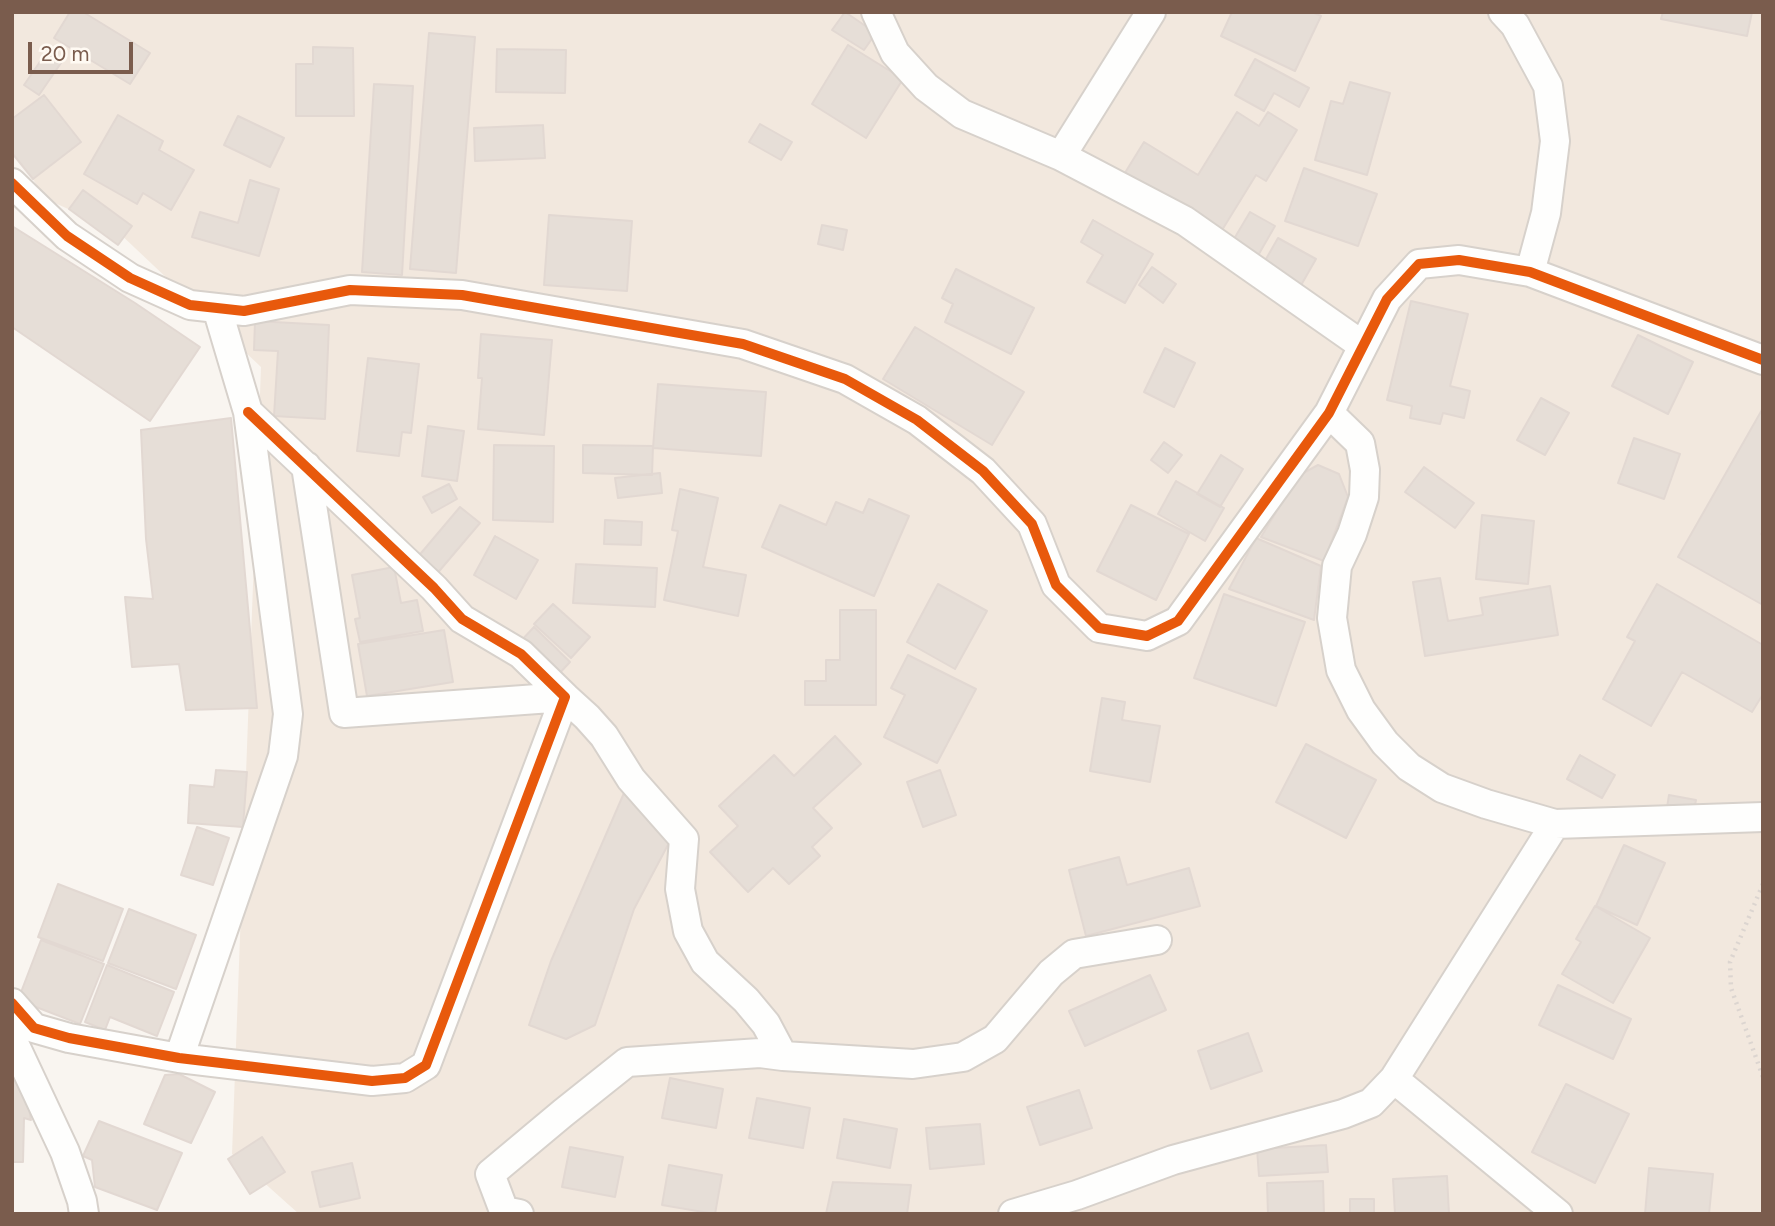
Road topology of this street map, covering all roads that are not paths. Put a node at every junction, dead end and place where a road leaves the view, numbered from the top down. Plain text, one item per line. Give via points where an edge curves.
1 (876, 12) edge
2 (1152, 12) edge
3 (1503, 12) edge
4 (1060, 156) junction
5 (12, 183) edge
6 (1530, 272) junction
7 (217, 308) junction
8 (1362, 345) junction
9 (1763, 360) edge
10 (248, 412) junction
11 (1329, 413) junction
12 (306, 466) junction
13 (565, 697) junction
14 (1763, 817) edge
15 (1555, 824) junction
16 (1157, 940) dead end
17 (12, 1003) edge
18 (12, 1039) edge
19 (783, 1056) junction
20 (179, 1058) junction
21 (1394, 1079) junction
22 (84, 1214) edge
23 (519, 1214) edge
24 (1013, 1214) edge
25 (1558, 1214) edge

1 - 4 street via 895,53 926,87 962,114
2 - 4 street
3 - 6 street via 1548,86 1555,141 1546,213
4 - 8 street via 1185,221
5 - 7 street via 67,236 130,278 190,305
6 - 8 street via 1459,260 1419,264 1387,299
6 - 9 street
7 - 10 street
7 - 11 street via 244,311 350,290 462,295 743,344 845,379 918,420 984,471 1032,524 1056,585 1099,628 1147,636 1178,621
8 - 11 street
10 - 12 street
10 - 20 street via 288,714 283,756
11 - 15 street via 1360,443 1365,470 1364,497 1337,566 1332,618 1341,670 1361,710 1409,767 1442,788
12 - 13 street via 462,619 521,654
12 - 13 street via 344,713
13 - 19 street via 604,736 631,779 684,839 680,889 688,931 705,962 766,1024
13 - 20 street via 426,1065 405,1079 372,1081
14 - 15 street
15 - 21 street
16 - 19 street via 1074,954 1051,973 995,1039 963,1057 913,1065
17 - 20 street via 34,1028
18 - 22 street via 65,1152
19 - 23 street via 760,1053 627,1062 490,1174 504,1211
21 - 24 street via 1371,1103 1343,1114 1173,1160
21 - 25 street

